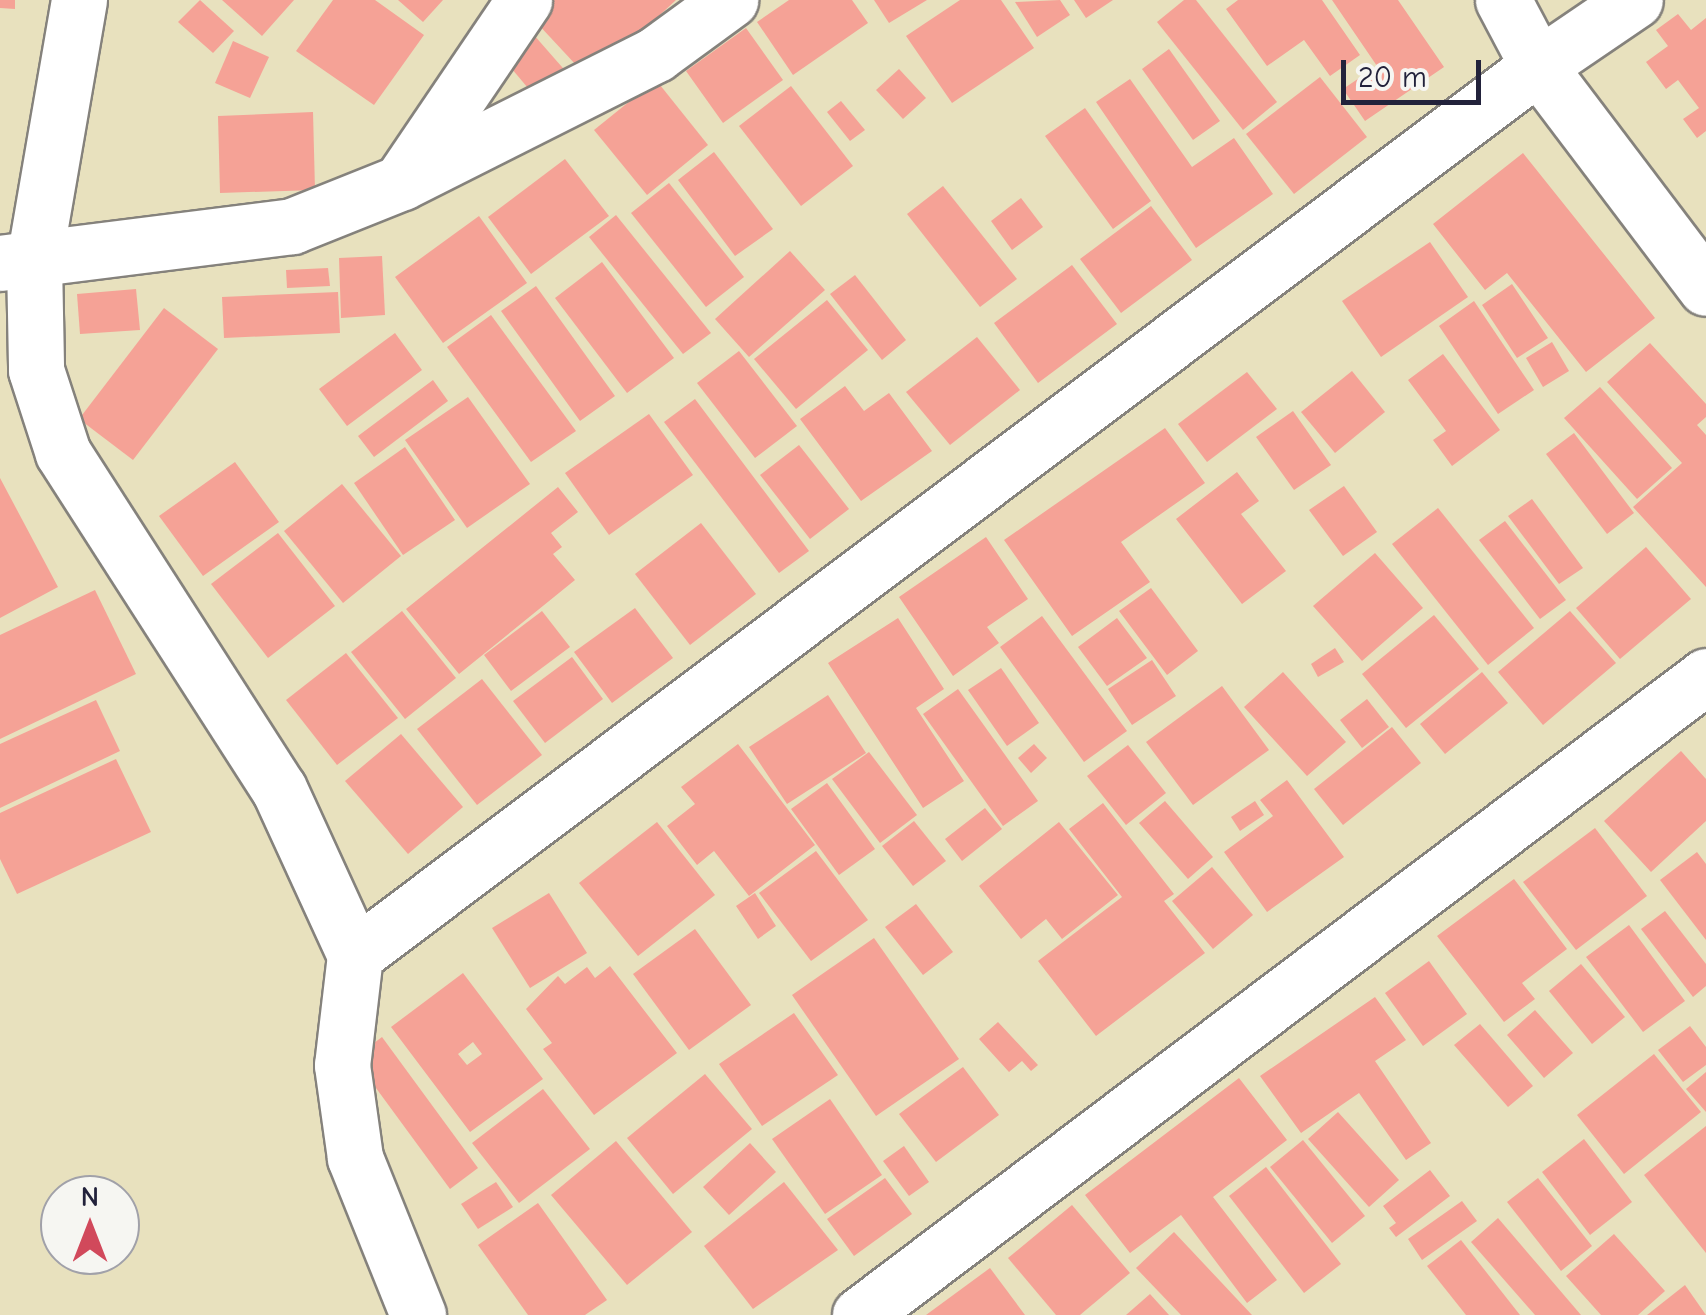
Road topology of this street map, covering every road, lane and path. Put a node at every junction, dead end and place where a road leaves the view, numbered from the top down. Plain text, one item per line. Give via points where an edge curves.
1 (79, 0) edge
2 (524, 0) edge
3 (730, 0) edge
4 (1502, 0) edge
5 (1635, 0) edge
6 (1538, 66) junction
7 (402, 182) junction
8 (17, 262) edge
9 (1706, 288) edge
10 (1706, 676) edge
11 (355, 955) junction
12 (418, 1315) edge
13 (860, 1315) edge

1 - 8 street
2 - 7 street
3 - 7 street via 656,54
4 - 6 street
5 - 6 street
6 - 9 street
6 - 11 street
7 - 8 street via 292,226
8 - 11 street via 36,370 63,453 280,789
10 - 13 street
11 - 12 street via 342,1065 355,1158

